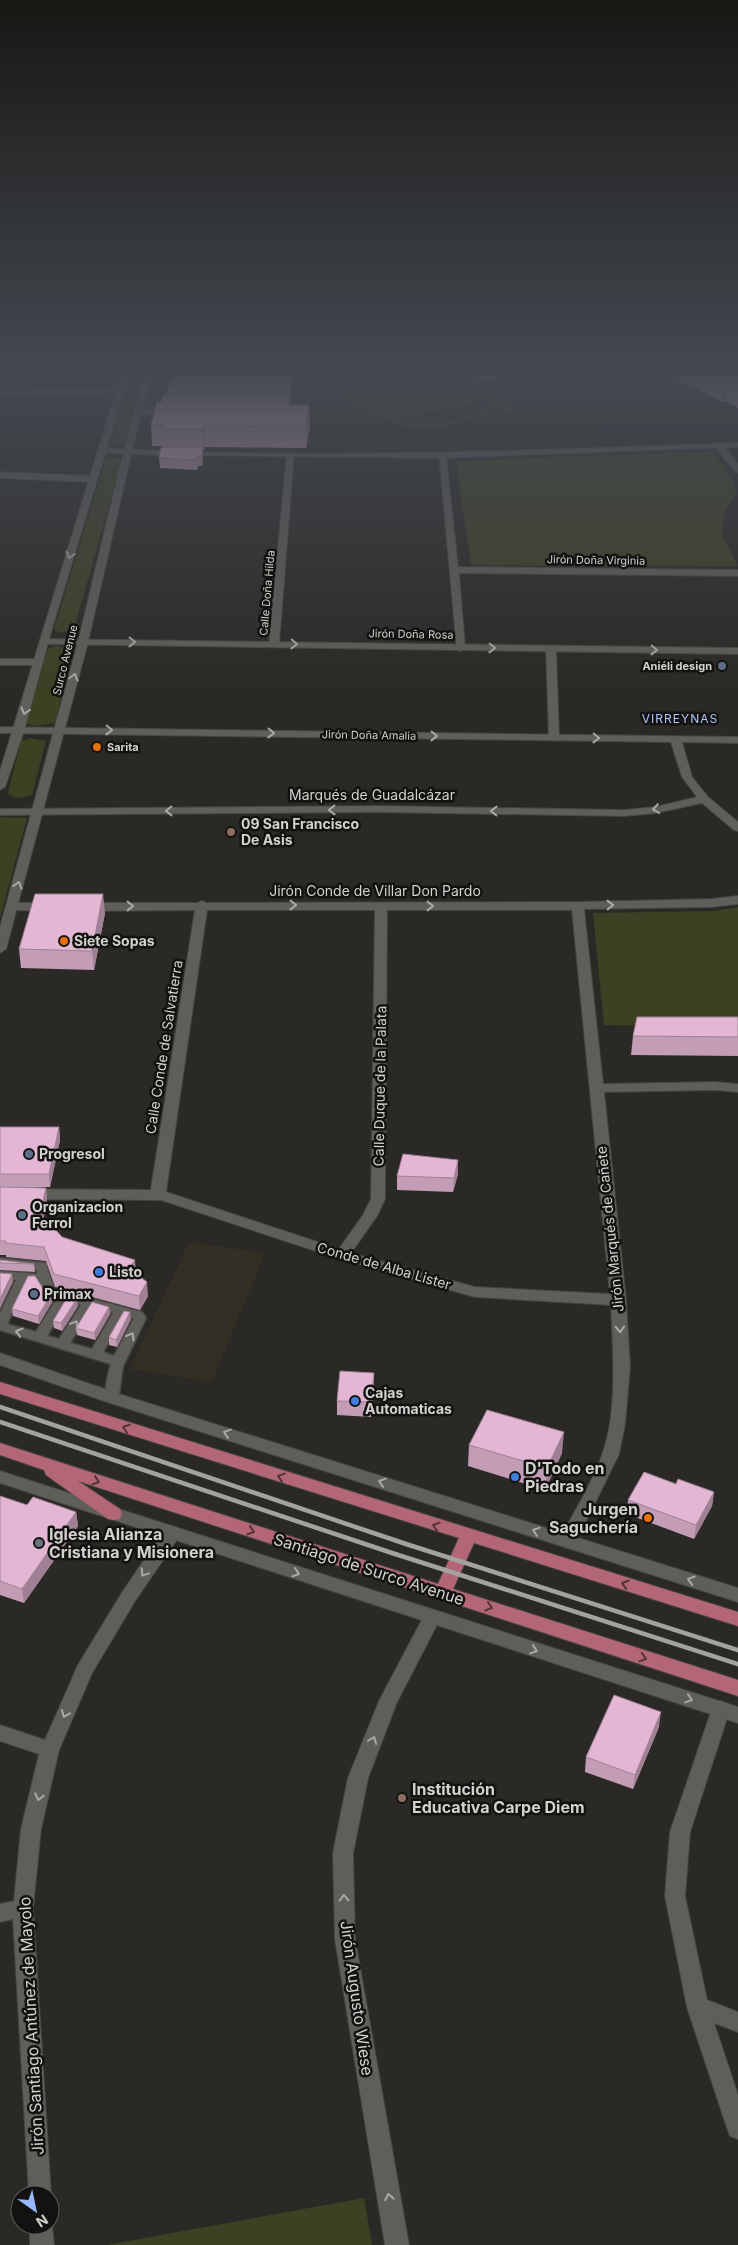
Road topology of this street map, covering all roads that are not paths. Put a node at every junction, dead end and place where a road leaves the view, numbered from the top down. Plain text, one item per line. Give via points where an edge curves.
1 (94, 479) edge
2 (122, 480) edge
3 (288, 480) edge
4 (445, 480) edge
5 (454, 570) junction
6 (738, 573) edge
7 (44, 642) junction
8 (83, 642) junction
9 (274, 644) junction
10 (460, 648) junction
11 (551, 649) junction
12 (738, 651) edge
13 (0, 662) edge
14 (39, 662) junction
15 (0, 730) edge
16 (60, 730) junction
17 (19, 731) junction
18 (554, 738) junction
19 (676, 740) junction
20 (738, 740) edge
21 (0, 787) edge
22 (704, 799) junction
23 (0, 812) edge
24 (38, 812) junction
25 (738, 828) edge
26 (738, 900) edge
27 (202, 905) junction
28 (381, 906) junction
29 (578, 906) junction
30 (12, 907) junction
31 (59, 907) edge
32 (77, 907) edge
33 (0, 949) edge
34 (596, 1088) junction
35 (738, 1088) edge
36 (0, 1194) edge
37 (159, 1194) junction
38 (342, 1255) junction
39 (0, 1262) edge
40 (0, 1275) edge
41 (24, 1276) junction
42 (45, 1281) junction
43 (65, 1296) junction
44 (618, 1300) junction
45 (89, 1302) junction
46 (121, 1310) junction
47 (0, 1326) edge
48 (39, 1338) junction
49 (62, 1346) junction
50 (95, 1355) junction
51 (0, 1359) edge
52 (116, 1362) junction
53 (0, 1388) edge
54 (113, 1398) junction
55 (0, 1449) edge
56 (40, 1462) junction
57 (0, 1477) edge
58 (114, 1514) junction
59 (172, 1533) junction
60 (470, 1536) junction
61 (568, 1542) junction
62 (443, 1592) junction
63 (738, 1595) edge
64 (432, 1617) junction
65 (738, 1620) edge
66 (738, 1688) edge
67 (730, 1712) edge
68 (0, 1733) edge
69 (50, 1750) junction
70 (23, 1908) junction
71 (0, 1913) edge
72 (698, 2007) junction
73 (738, 2022) edge
74 (738, 2128) edge
75 (39, 2185) edge
76 (397, 2245) edge

1 -> 7 street, Surco Avenue
2 - 8 street, Surco Avenue
3 - 9 street, Calle Doña Hilda
4 - 5 street
5 - 6 street, Jirón Doña Virginia
5 - 10 street
7 - 8 street, Jirón Doña Rosa
7 - 14 street, Surco Avenue
8 -> 9 street, Jirón Doña Rosa
16 -> 8 street, Surco Avenue
9 -> 10 street, Jirón Doña Rosa
10 -> 11 street, Jirón Doña Rosa
11 -> 12 street, Jirón Doña Rosa
11 - 18 street
13 - 14 street
14 -> 17 street, Surco Avenue
15 - 17 street, Jirón Doña Amalia
16 - 17 street, Jirón Doña Amalia
16 -> 18 street, Jirón Doña Amalia
16 - 24 street, Surco Avenue
17 - 21 street, Surco Avenue
18 -> 19 street, Jirón Doña Amalia
19 - 20 street, Jirón Doña Amalia
19 - 22 street via 687,777
22 -> 24 street, Marqués de Guadalcázar via 656,810 624,812 379,809
22 - 25 street
23 - 24 street, Marqués de Guadalcázar
30 -> 24 street, Surco Avenue
29 -> 26 street, Jirón Conde de Villar Don Pardo
27 -> 28 street, Jirón Conde de Villar Don Pardo
32 -> 27 street, Jirón Conde de Villar Don Pardo
27 - 37 street, Calle Conde de Salvatierra
28 -> 29 street, Jirón Conde de Villar Don Pardo
28 - 38 street, Calle Duque de la Palata via 378,1199
29 - 34 street, Jirón Marqués de Cañete
30 - 31 street
30 - 33 street, Surco Avenue
34 - 35 street
34 - 44 street, Jirón Marqués de Cañete
36 - 37 street, Conde de Alba Lister
37 - 38 street, Conde de Alba Lister
38 - 44 street, Conde de Alba Lister via 474,1292
39 - 42 lane via 42,1266
40 - 41 lane
41 - 42 lane
41 - 47 lane
42 - 43 lane via 49,1292
43 - 45 lane
43 - 48 lane
44 -> 61 street, Jirón Marqués de Cañete via 622,1367 611,1454
45 - 46 lane
49 -> 45 lane
46 - 50 lane
52 -> 46 lane via 140,1318
48 -> 47 lane
48 - 49 lane
49 - 50 lane
50 - 52 lane
51 - 54 street
52 - 54 lane
60 -> 53 main road
61 -> 54 street
55 - 56 main road, Santiago de Surco Avenue
56 - 58 main road
56 -> 62 main road, Santiago de Surco Avenue
57 - 58 street, Santiago de Surco Avenue
58 - 59 street, Santiago de Surco Avenue
59 -> 64 street, Santiago de Surco Avenue
59 -> 69 street, Jirón Santiago Antúnez de Mayolo via 84,1670
60 - 62 main road
65 -> 60 main road
63 -> 61 street
62 -> 66 main road, Santiago de Surco Avenue
64 -> 67 street, Santiago de Surco Avenue
76 -> 64 street, Jirón Augusto Wiese via 345,1939 343,1853 358,1778 388,1701
67 - 72 street via 680,1832 675,1896
68 - 69 street
69 -> 70 street, Jirón Santiago Antúnez de Mayolo via 31,1829
70 - 71 street
70 - 75 street, Jirón Santiago Antúnez de Mayolo
72 - 73 street
72 - 74 street

